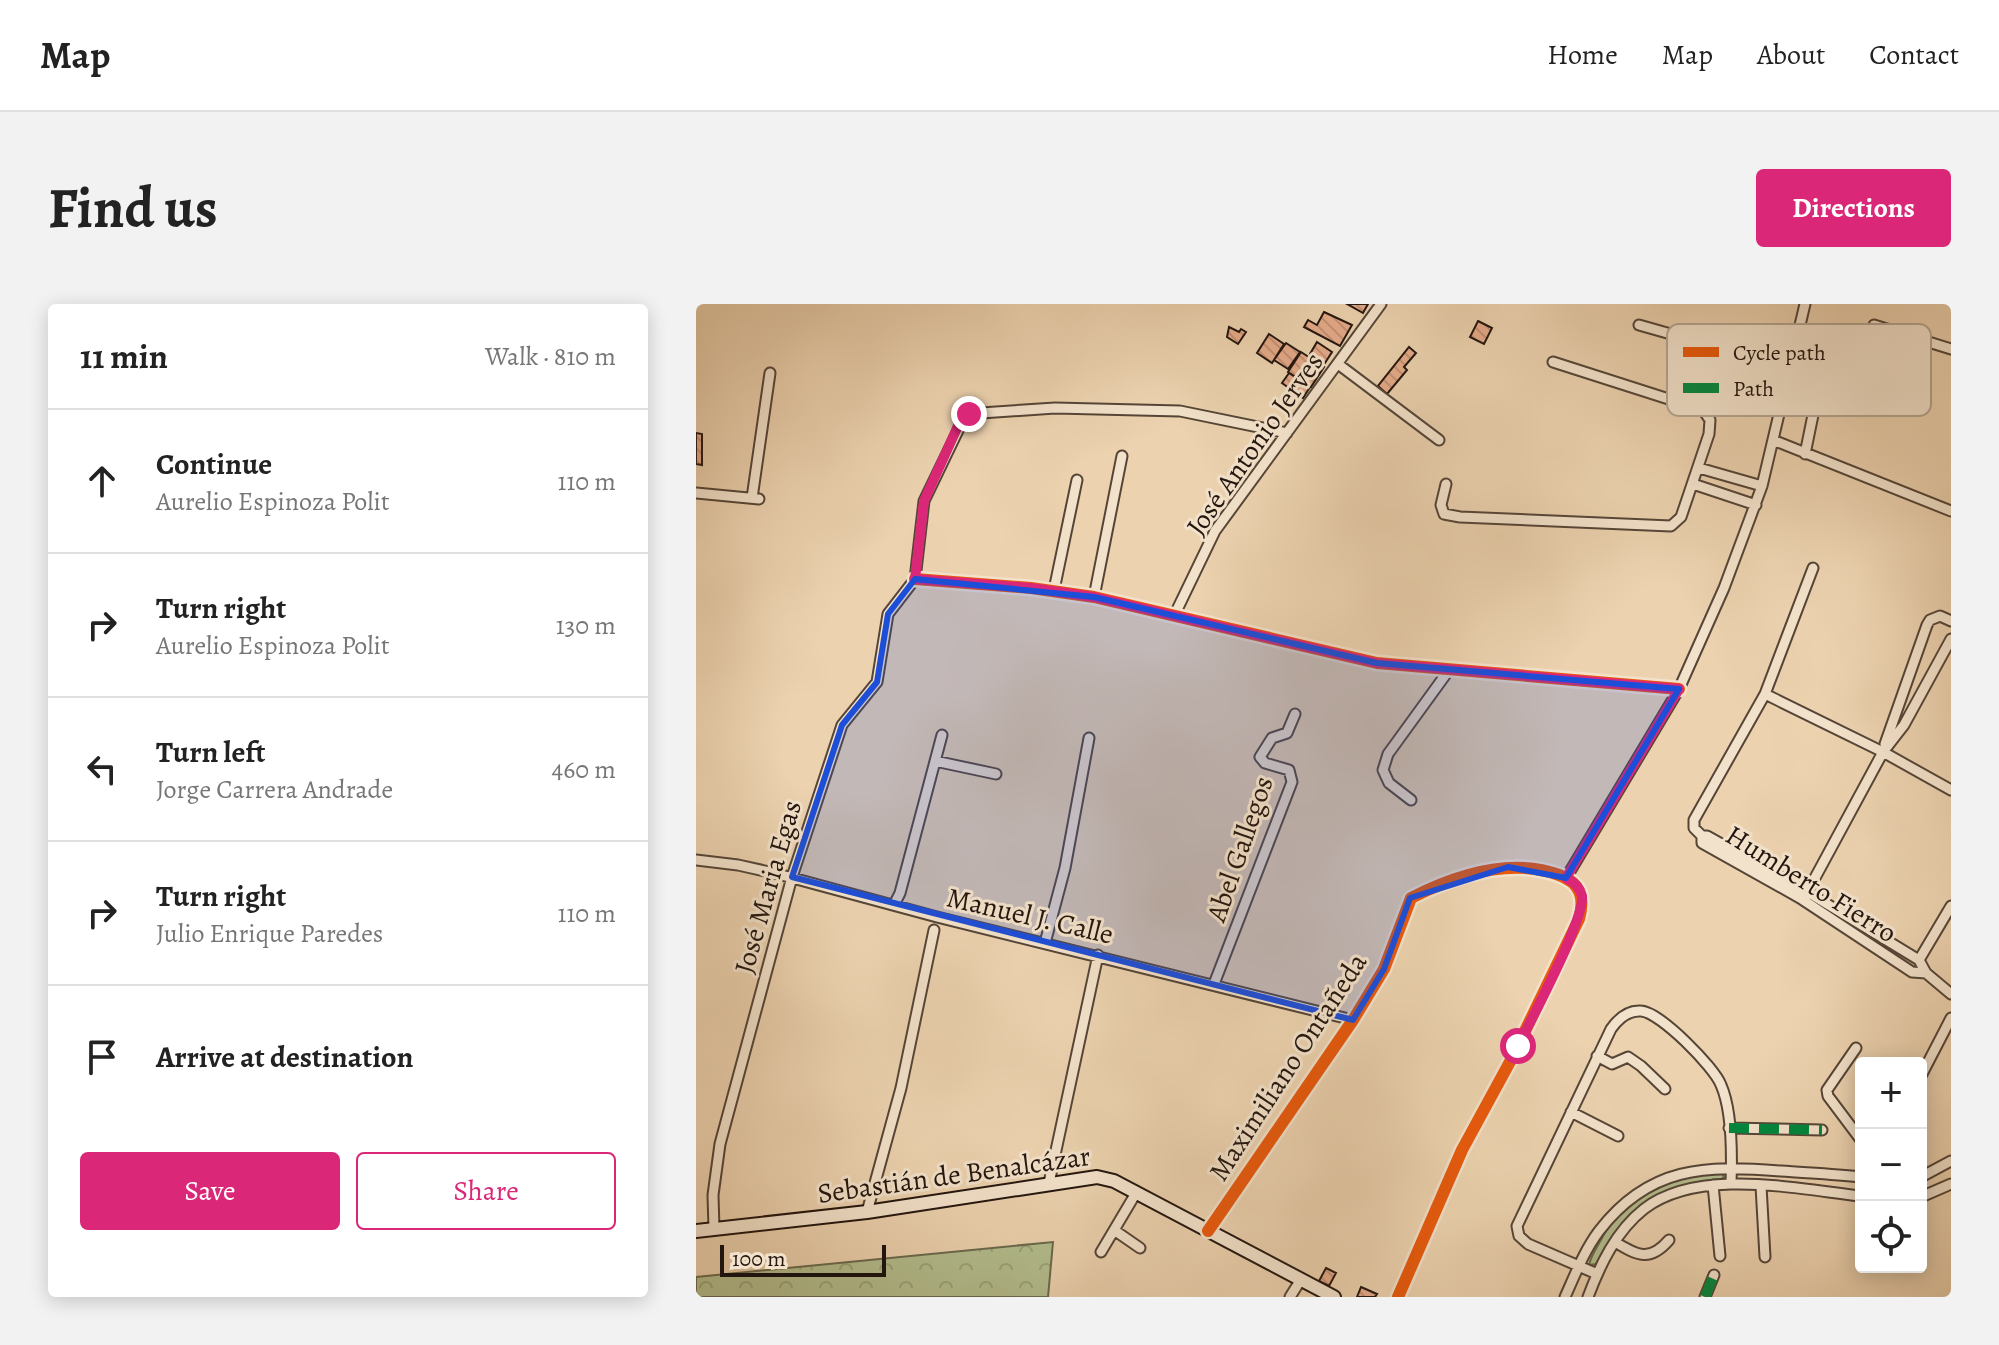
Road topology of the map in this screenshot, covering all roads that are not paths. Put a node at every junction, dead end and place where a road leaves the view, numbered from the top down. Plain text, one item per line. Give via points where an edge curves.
1 (1381, 304) edge
2 (1805, 304) edge
3 (1801, 324) edge
4 (1639, 325) dead end
5 (1667, 333) edge
6 (1931, 343) edge
7 (1951, 349) edge
8 (1553, 362) dead end
9 (1338, 364) junction
10 (770, 373) dead end
11 (1667, 398) edge
12 (1707, 416) edge
13 (1779, 416) edge
14 (1813, 416) edge
15 (1287, 433) junction
16 (1439, 440) dead end
17 (1773, 440) junction
18 (1805, 454) junction
19 (1122, 456) dead end
20 (1699, 468) junction
21 (1740, 479) junction
22 (1077, 480) dead end
23 (1446, 484) dead end
24 (1693, 484) junction
25 (1762, 486) junction
26 (696, 493) edge
27 (1734, 498) junction
28 (1756, 505) junction
29 (1951, 511) edge
30 (1813, 568) dead end
31 (915, 579) junction
32 (1054, 590) junction
33 (1094, 597) junction
34 (1174, 616) junction
35 (1951, 621) edge
36 (1951, 639) edge
37 (1449, 670) junction
38 (1679, 689) junction
39 (1765, 694) junction
40 (1295, 714) dead end
41 (942, 735) dead end
42 (1089, 738) dead end
43 (1883, 752) junction
44 (935, 761) junction
45 (996, 774) dead end
46 (1951, 790) edge
47 (1411, 800) dead end
48 (696, 860) edge
49 (792, 877) junction
50 (1566, 878) junction
51 (1805, 897) junction
52 (894, 905) junction
53 (1951, 906) edge
54 (934, 930) dead end
55 (1045, 943) junction
56 (1098, 955) junction
57 (1919, 960) junction
58 (1926, 973) junction
59 (1214, 984) junction
60 (1951, 994) edge
61 (1951, 1018) edge
62 (1353, 1020) junction
63 (1856, 1048) dead end
64 (1597, 1056) junction
65 (1927, 1064) edge
66 (1665, 1089) dead end
67 (1571, 1112) junction
68 (1729, 1128) junction
69 (1822, 1130) dead end
70 (1855, 1132) edge
71 (1618, 1136) dead end
72 (1951, 1161) edge
73 (1731, 1167) junction
74 (1927, 1174) edge
75 (1855, 1176) edge
76 (1049, 1183) junction
77 (1731, 1183) junction
78 (1951, 1184) edge
79 (1713, 1185) junction
80 (1761, 1186) junction
81 (1136, 1193) junction
82 (1927, 1194) edge
83 (1855, 1196) edge
84 (867, 1212) junction
85 (714, 1229) junction
86 (1114, 1230) junction
87 (696, 1231) edge
88 (1208, 1231) junction
89 (1669, 1240) dead end
90 (1615, 1242) junction
91 (1140, 1248) dead end
92 (1101, 1252) dead end
93 (1720, 1256) dead end
94 (1765, 1257) dead end
95 (1579, 1267) junction
96 (1597, 1274) junction
97 (1714, 1275) dead end
98 (1300, 1281) junction
99 (1707, 1296) edge
100 (1290, 1297) edge
101 (1334, 1297) edge
102 (1398, 1297) edge
103 (1565, 1297) edge
104 (1588, 1297) edge

1 - 9 street, José Antonio Jerves
2 - 3 street
4 - 5 street
6 - 7 street
8 - 11 street
9 - 15 street, José Antonio Jerves
9 - 16 street
10 - 26 street via 756,498
12 - 20 street via 1710,426
13 - 17 street
14 - 18 street
15 - 31 street via 1180,411 1055,408 966,414 924,501
15 - 34 street, José Antonio Jerves via 1215,531
17 - 18 street
17 - 25 street
18 - 29 street
19 - 33 street
20 - 21 street
20 - 24 street
21 - 25 street
21 - 27 street
22 - 32 street
23 - 24 street via 1441,505 1444,514 1452,516 1671,526 1681,517
24 - 27 street
25 - 28 street
27 - 28 street
28 - 38 street
30 - 39 street
31 - 32 street
31 - 49 street, José Maria Egas via 888,614 877,682 842,725
32 - 33 street
33 - 34 street
34 - 37 street via 1347,658
35 - 43 street via 1940,616 1927,625
36 - 43 street via 1904,725
37 - 38 street
37 - 47 street via 1388,754 1383,770 1389,783
38 - 50 street
39 - 43 street
39 - 51 street, Humberto Fierro via 1694,828
40 - 59 street, Abel Gallegos via 1287,733 1272,738 1260,757 1289,770 1292,782
41 - 44 street
42 - 55 street
43 - 46 street
43 - 51 street
44 - 45 street
44 - 52 street
48 - 49 street, Manuel J. Calle
49 - 52 street, Manuel J. Calle
49 - 85 street, José Maria Egas via 720,1144
50 - 62 street, Maximiliano Ontañeda via 1536,868 1508,867 1411,898 1384,969
50 - 102 street via 1582,895 1579,919 1462,1150
51 - 57 street, Humberto Fierro
51 - 58 street, Humberto Fierro via 1912,972
52 - 55 street, Manuel J. Calle
53 - 57 street
54 - 84 street via 901,1088
55 - 56 street, Manuel J. Calle
56 - 59 street, Manuel J. Calle
56 - 76 street
57 - 58 street, Humberto Fierro
58 - 60 street, Humberto Fierro
59 - 62 street, Manuel J. Calle
61 - 65 street
62 - 88 street, Maximiliano Ontañeda
63 - 70 street via 1827,1090
64 - 66 street via 1612,1064 1628,1057
64 - 67 street
64 - 68 street via 1621,1017 1638,1011 1654,1015 1720,1081
67 - 71 street
67 - 95 street via 1517,1229 1528,1244
68 - 69 street
68 - 73 street
72 - 74 street
73 - 75 street
73 - 77 street
73 - 95 street via 1679,1173 1633,1195 1596,1234
76 - 81 main road, Sebastián de Benalcázar via 1097,1177
76 - 84 main road, Sebastián de Benalcázar
77 - 79 street
77 - 80 street
78 - 82 street
79 - 90 street via 1658,1201
79 - 93 street
80 - 83 street
80 - 94 street
81 - 86 street
81 - 88 main road, Sebastián de Benalcázar
84 - 85 main road, Sebastián de Benalcázar
85 - 87 main road, Sebastián de Benalcázar
86 - 91 street
86 - 92 street
88 - 98 main road, Sebastián de Benalcázar
89 - 90 street via 1648,1256
90 - 96 street
95 - 96 street
95 - 103 street
96 - 104 street
97 - 99 street
98 - 100 street
98 - 101 main road, Sebastián de Benalcázar

